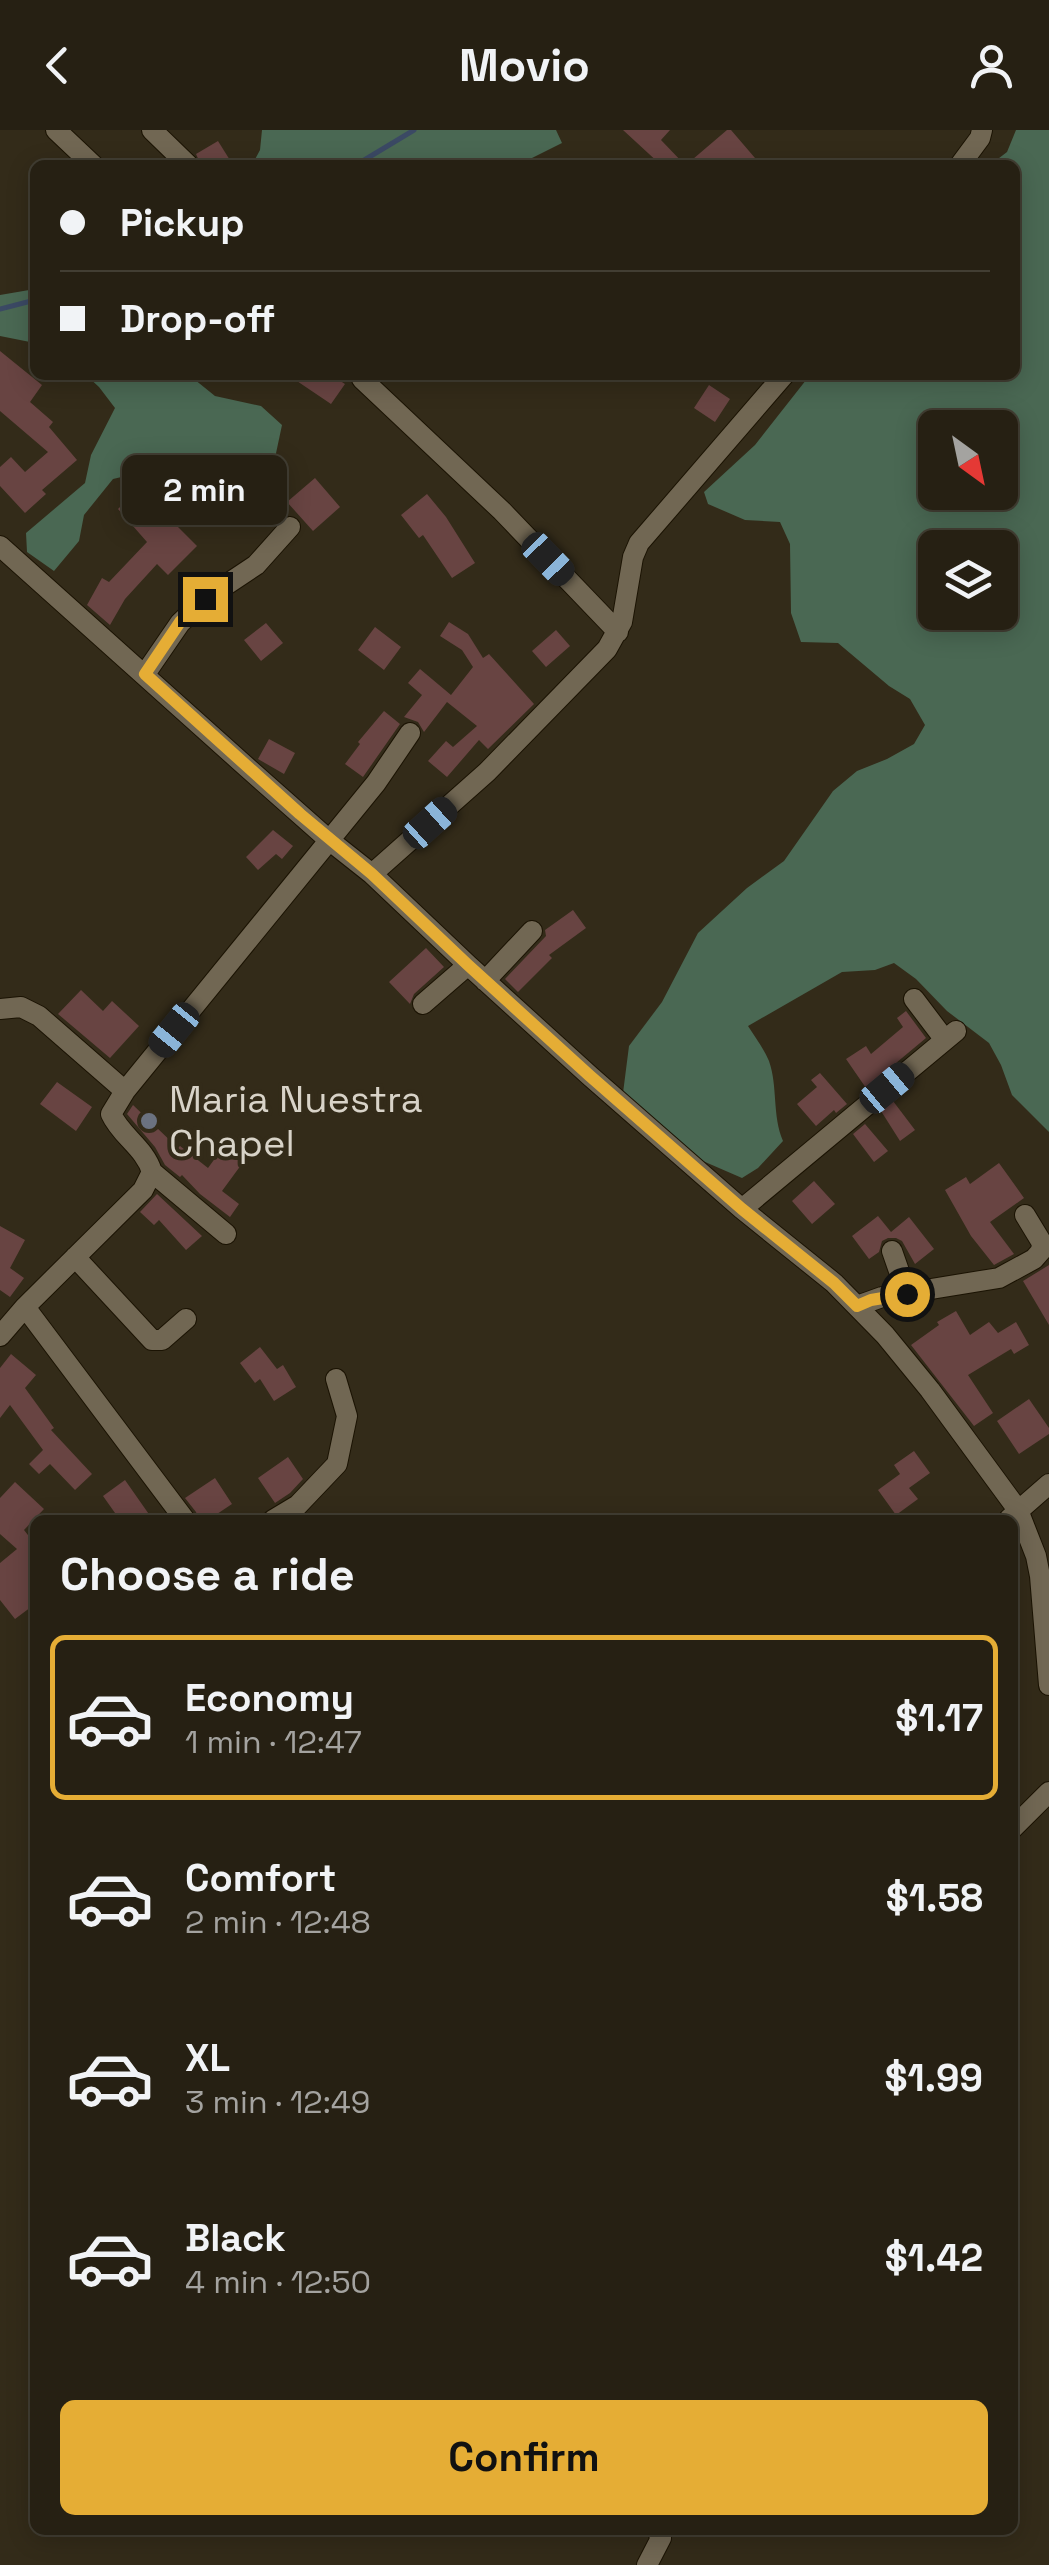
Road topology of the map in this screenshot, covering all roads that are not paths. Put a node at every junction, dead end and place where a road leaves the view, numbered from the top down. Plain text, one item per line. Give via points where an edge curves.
1 (56, 130) edge
2 (152, 130) edge
3 (982, 130) edge
4 (87, 160) edge
5 (183, 160) edge
6 (964, 160) edge
7 (362, 380) dead end
8 (780, 380) edge
9 (290, 527) dead end
10 (4, 558) edge
11 (618, 632) junction
12 (145, 674) junction
13 (410, 733) dead end
14 (329, 840) junction
15 (372, 874) junction
16 (532, 931) dead end
17 (468, 965) junction
18 (484, 980) junction
19 (914, 999) dead end
20 (423, 1004) dead end
21 (0, 1009) edge
22 (125, 1090) junction
23 (152, 1172) junction
24 (742, 1209) junction
25 (1025, 1215) dead end
26 (226, 1234) dead end
27 (892, 1251) dead end
28 (75, 1258) junction
29 (907, 1294) junction
30 (857, 1306) junction
31 (25, 1308) junction
32 (186, 1319) dead end
33 (0, 1336) edge
34 (336, 1379) dead end
35 (1049, 1484) edge
36 (181, 1515) edge
37 (281, 1515) edge
38 (1013, 1515) edge
39 (1018, 1524) edge
40 (1049, 1684) edge
41 (1049, 1792) edge
42 (1018, 1823) edge
43 (660, 2535) edge
44 (647, 2565) edge

1 - 4 street
2 - 5 street
3 - 6 street
7 - 11 street
8 - 11 street via 638,542
9 - 12 street via 256,565 180,622
10 - 12 street
11 - 15 street via 487,772
12 - 14 street
13 - 14 street
14 - 15 street
14 - 22 street
15 - 17 street
16 - 18 street
17 - 18 street
17 - 20 street
18 - 24 street
19 - 24 street via 950,1035
21 - 22 street via 39,1016
22 - 23 street via 111,1114
23 - 26 street
23 - 28 street via 143,1190
24 - 30 street
25 - 29 street via 1042,1242 1034,1259 999,1278
27 - 29 street
28 - 31 street
28 - 32 street via 152,1340 162,1340
29 - 30 street
30 - 38 street via 930,1390
31 - 33 street
31 - 36 street
34 - 37 street via 348,1416 337,1464
35 - 38 street
39 - 40 street via 1040,1576
41 - 42 street
43 - 44 street

